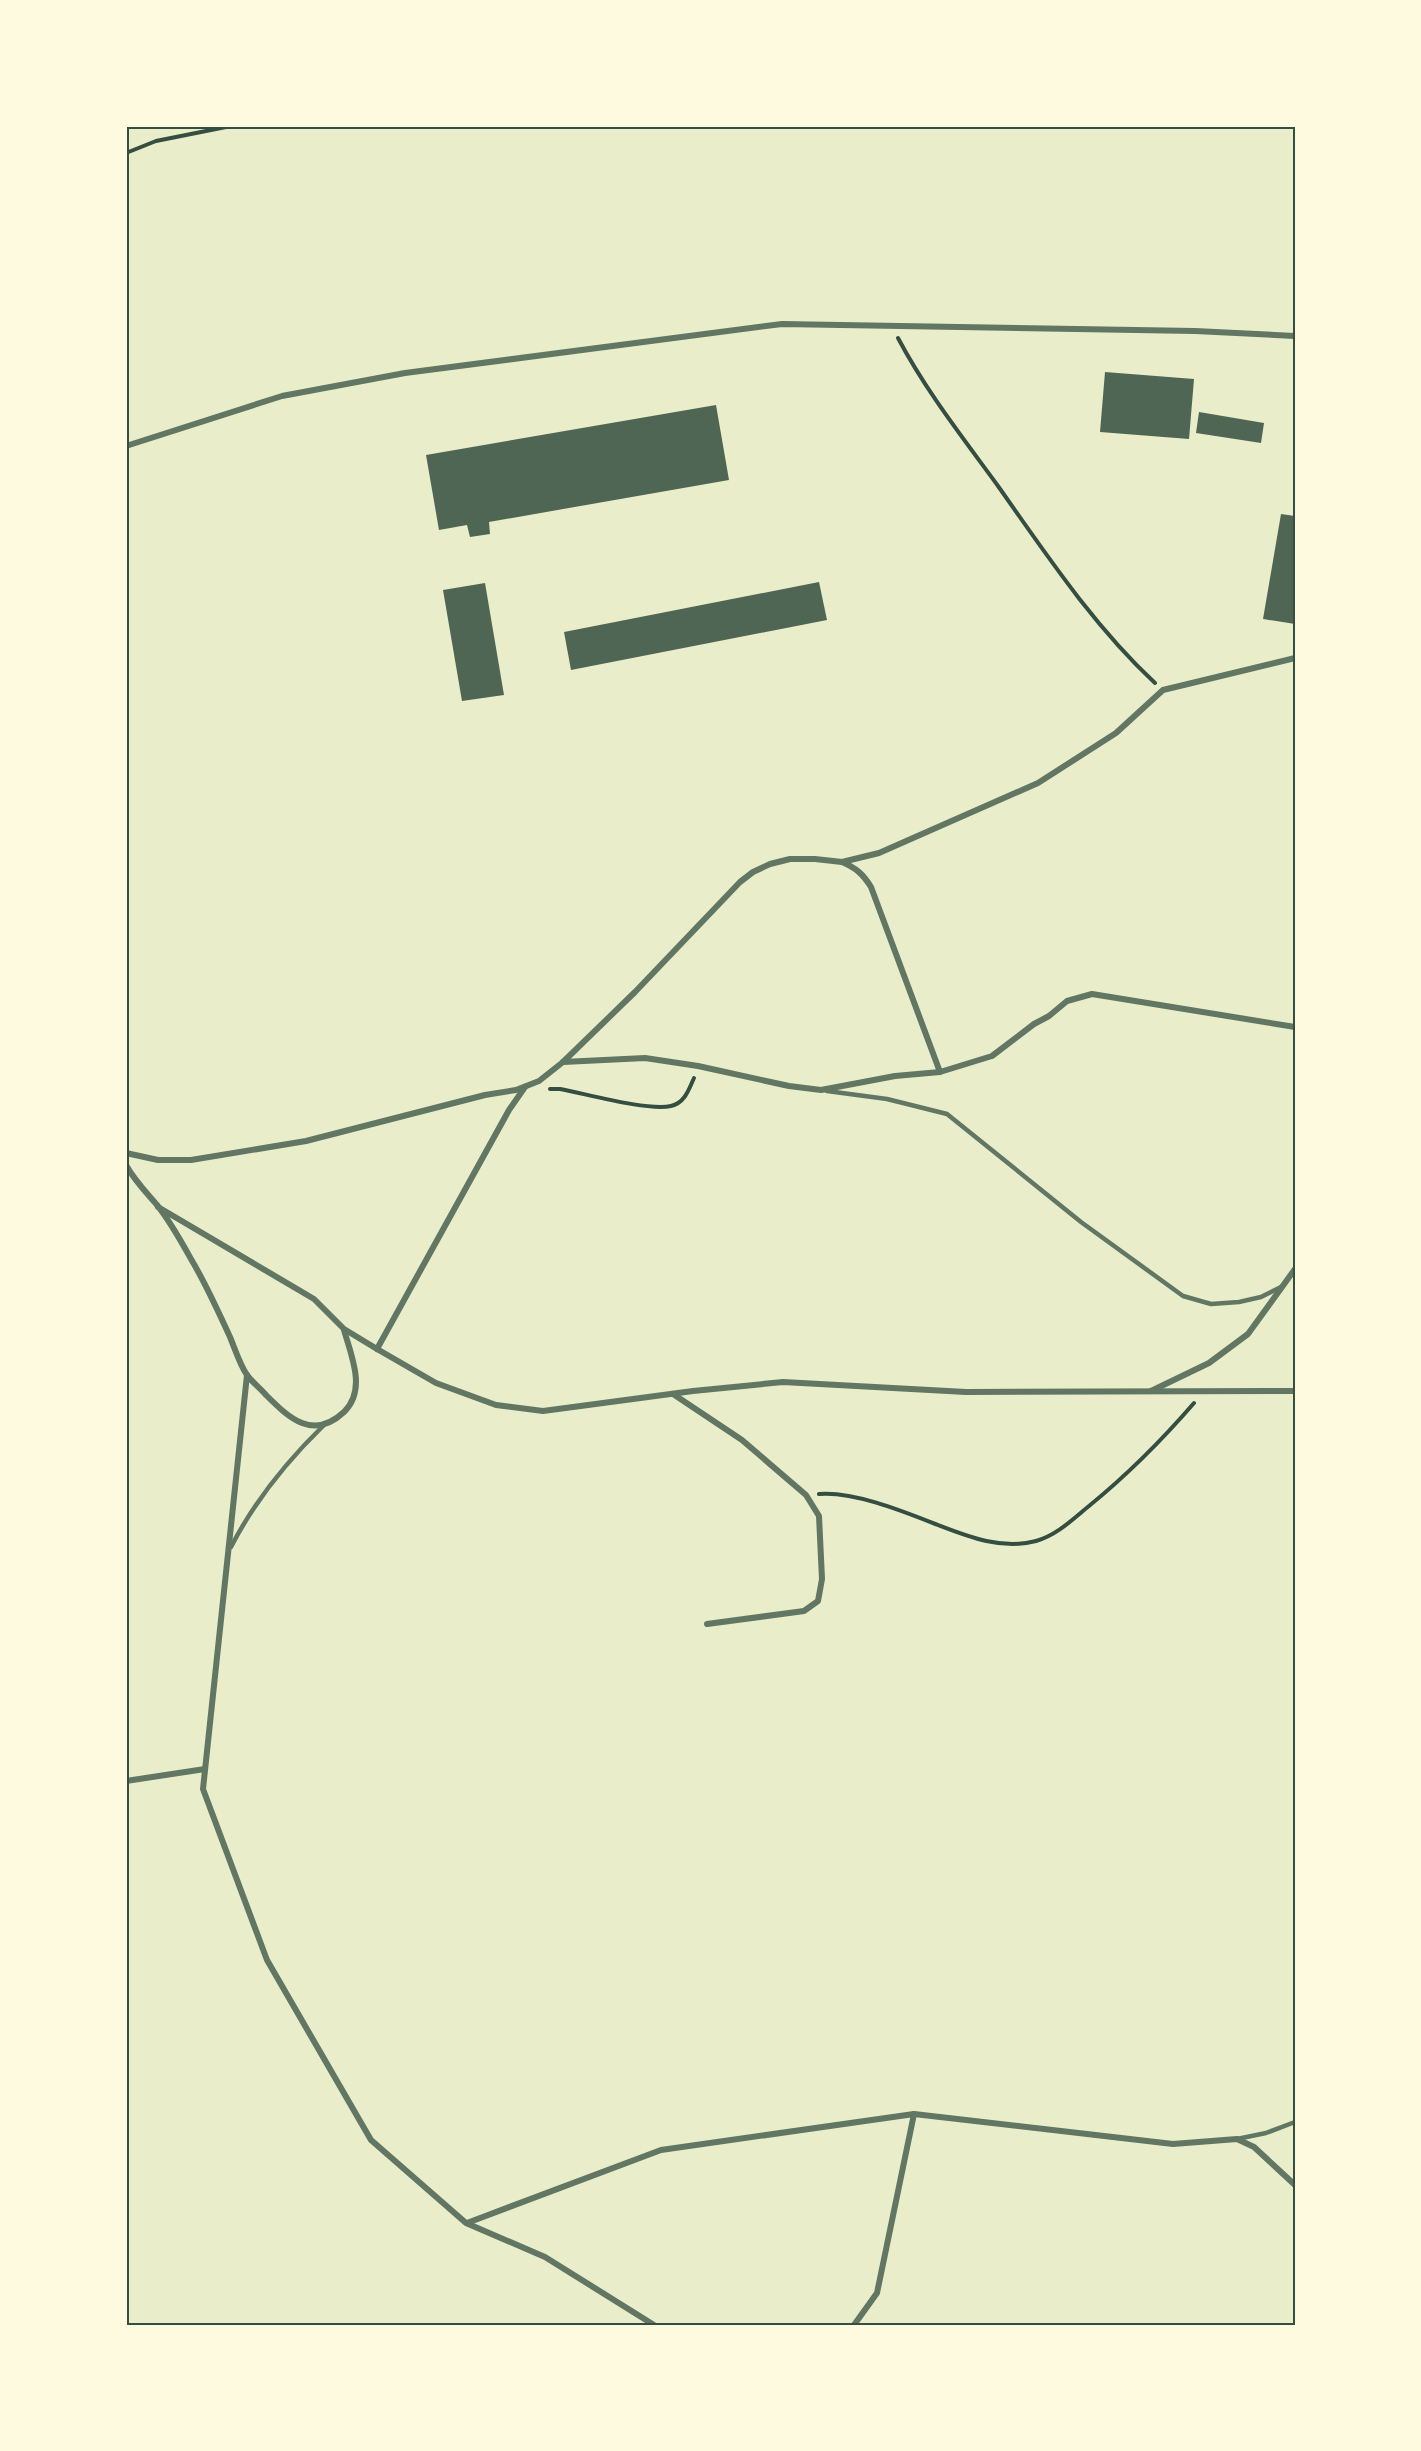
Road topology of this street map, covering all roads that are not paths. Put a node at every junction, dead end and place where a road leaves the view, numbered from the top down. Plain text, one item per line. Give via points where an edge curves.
1 (1295, 336) edge
2 (126, 446) edge
3 (1295, 658) edge
4 (842, 862) junction
5 (1295, 1027) edge
6 (563, 1062) junction
7 (940, 1072) junction
8 (525, 1086) junction
9 (821, 1090) junction
10 (126, 1153) edge
11 (126, 1165) edge
12 (129, 1176) edge
13 (159, 1207) junction
14 (1295, 1269) edge
15 (1284, 1285) junction
16 (344, 1329) junction
17 (377, 1349) junction
18 (247, 1375) junction
19 (1295, 1391) edge
20 (1148, 1393) junction
21 (673, 1394) junction
22 (326, 1423) junction
23 (228, 1552) junction
24 (708, 1624) dead end
25 (205, 1769) junction
26 (126, 1782) edge
27 (914, 2114) junction
28 (1295, 2122) edge
29 (1237, 2139) junction
30 (1295, 2185) edge
31 (466, 2223) junction
32 (654, 2325) edge
33 (854, 2325) edge

1 - 2 street via 782,324 405,373 282,396
3 - 4 street via 1163,690 1116,733 1038,783 879,853
4 - 6 street via 790,859 753,872
4 - 7 street via 859,871 871,887
5 - 7 street via 1092,994 1067,1002 992,1056
6 - 8 street via 539,1081
6 - 9 street via 645,1058
7 - 9 street
8 - 10 street via 306,1141 248,1151 191,1160 158,1160
8 - 17 street
9 - 15 lane via 887,1099 947,1114 1081,1222 1183,1296 1211,1304 1239,1302 1261,1297
11 - 12 street
12 - 13 street
13 - 16 street via 314,1299
13 - 18 street via 192,1260
14 - 15 street
15 - 20 street via 1248,1334 1209,1363
16 - 17 street
16 - 22 street via 356,1385 347,1408
17 - 21 street via 436,1383 496,1405 543,1411
18 - 22 street via 288,1417 300,1423
18 - 23 street
19 - 20 street
20 - 21 street via 966,1392 783,1382
21 - 24 street via 742,1440 806,1495 819,1516 822,1579 818,1601 804,1611
22 - 23 lane via 269,1484
23 - 25 street
25 - 26 street
25 - 31 street via 203,1789 267,1960 371,2140
27 - 29 street via 1173,2145
27 - 31 street via 662,2150
27 - 33 street via 877,2294
28 - 29 lane
29 - 30 street via 1254,2147
31 - 32 street via 545,2257

